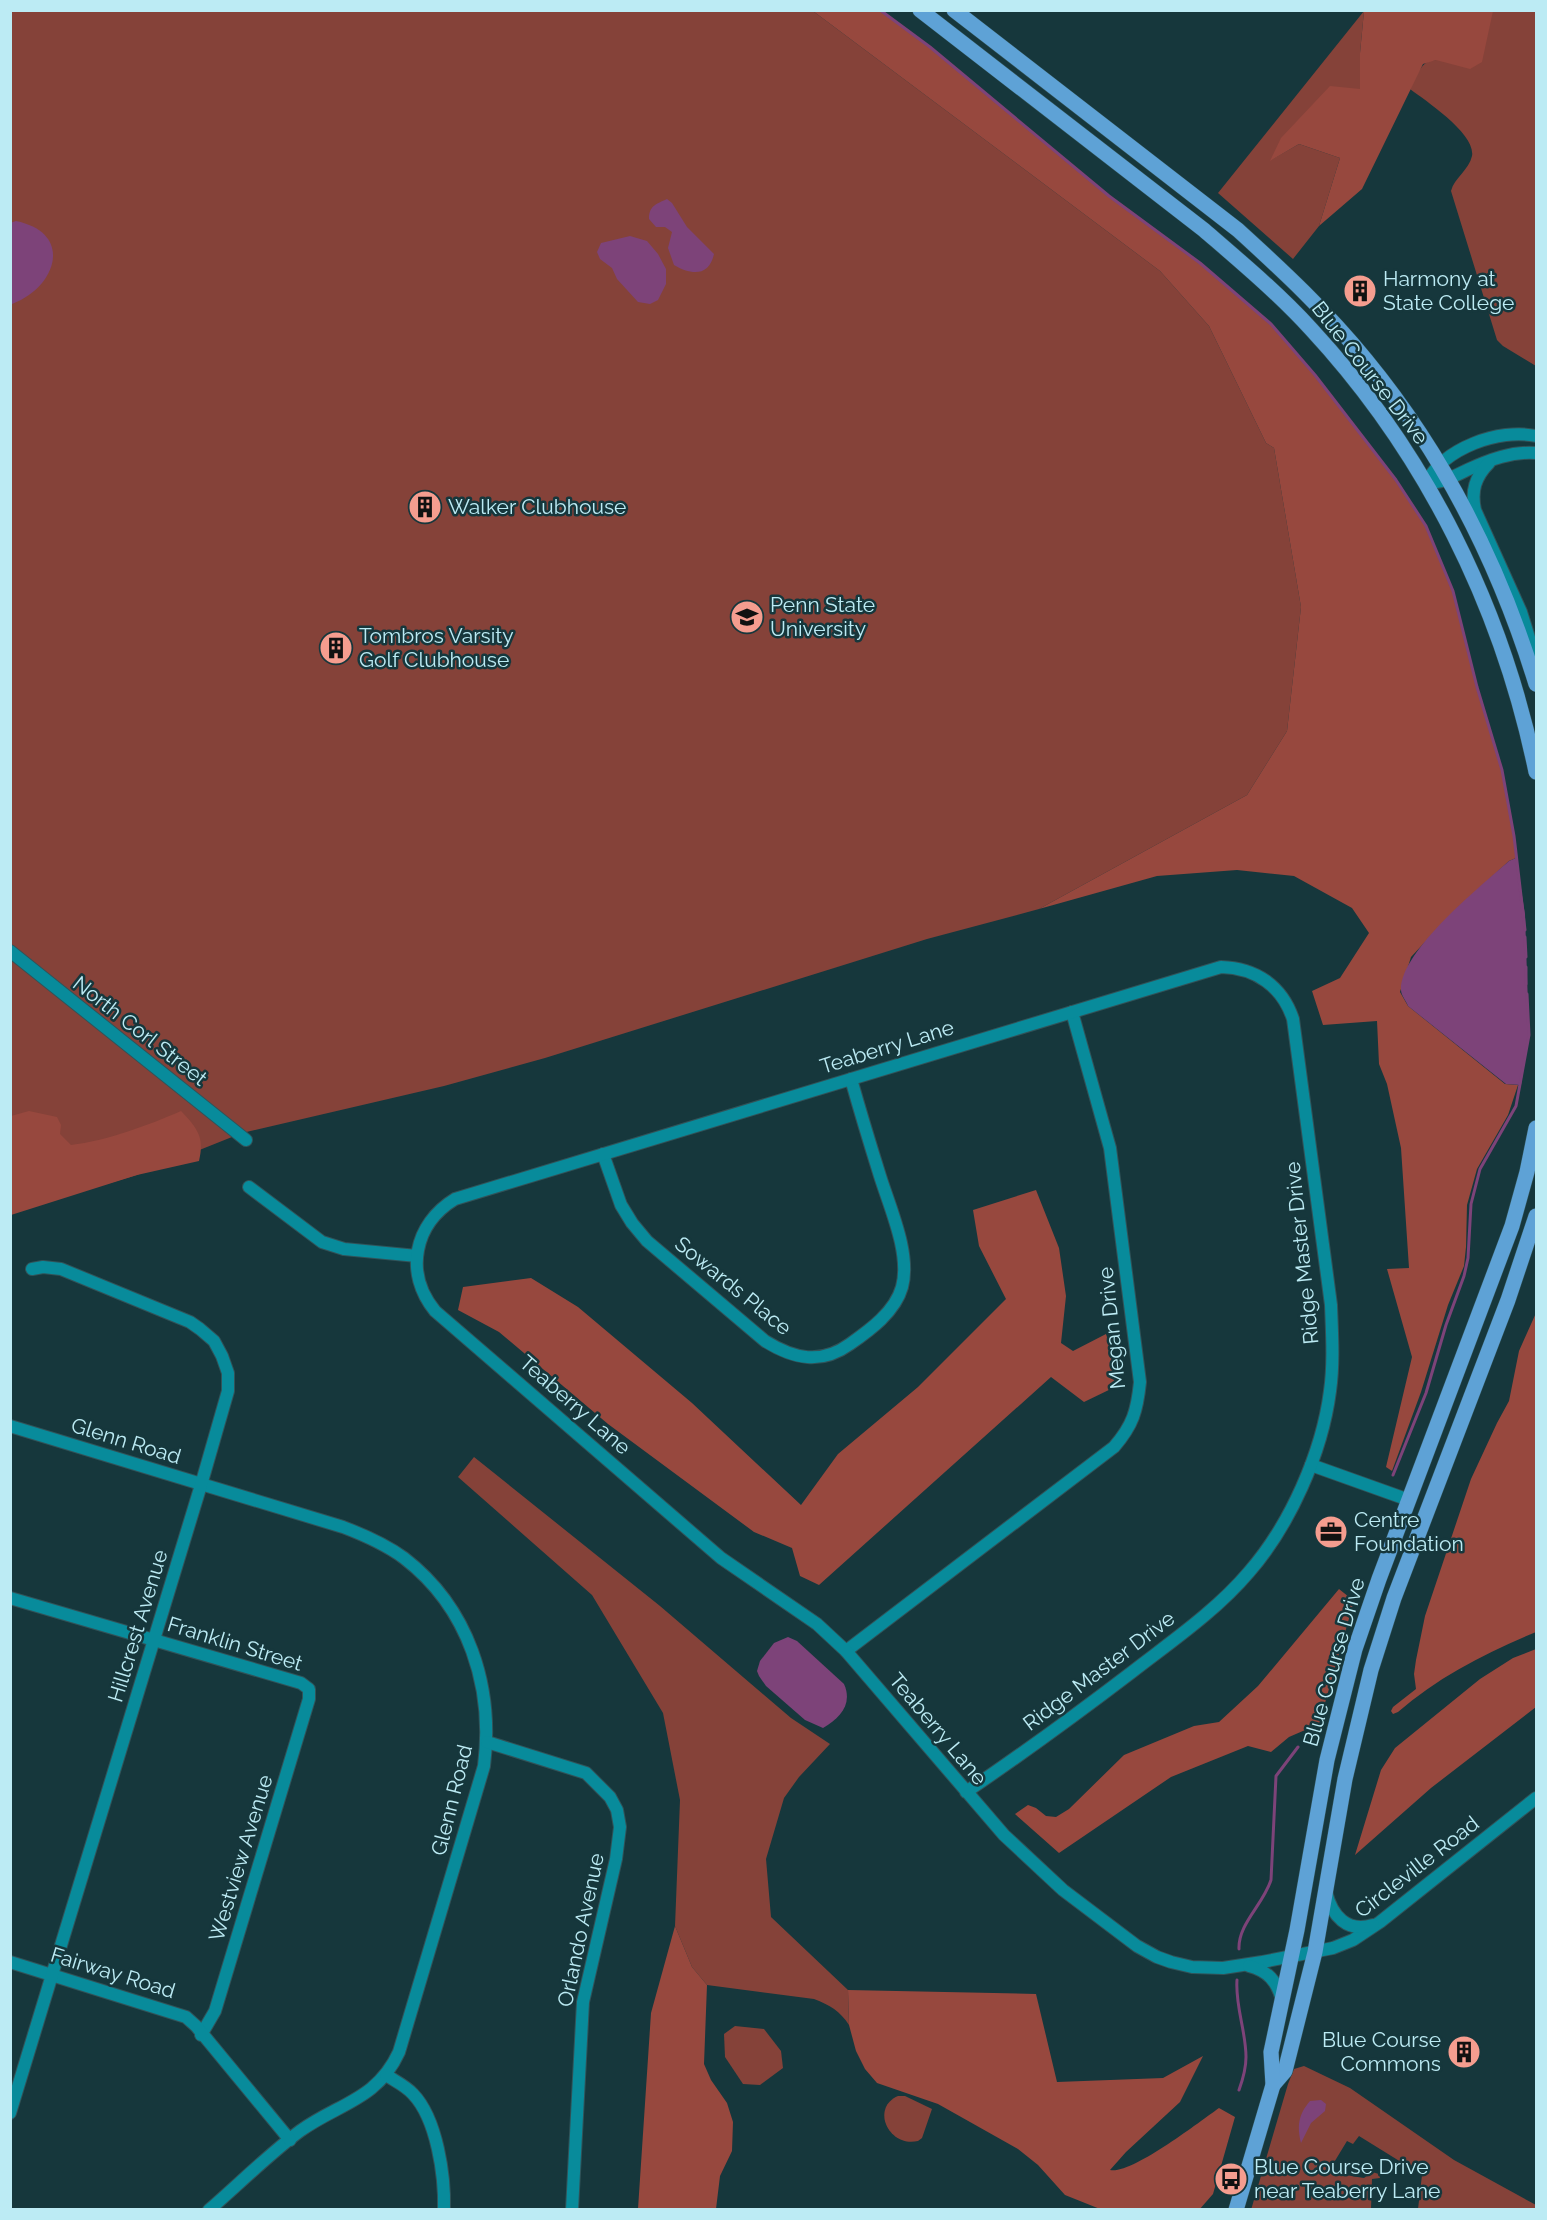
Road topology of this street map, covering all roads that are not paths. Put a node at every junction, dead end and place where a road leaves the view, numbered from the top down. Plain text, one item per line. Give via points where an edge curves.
1 (920, 10) edge
2 (954, 10) edge
3 (1536, 436) edge
4 (1536, 453) edge
5 (1497, 457) junction
6 (1439, 464) junction
7 (1448, 480) junction
8 (1426, 483) junction
9 (1536, 660) edge
10 (1536, 684) edge
11 (1536, 772) edge
12 (10, 951) edge
13 (1072, 1012) junction
14 (851, 1079) junction
15 (1536, 1128) edge
16 (246, 1140) dead end
17 (603, 1154) junction
18 (249, 1187) dead end
19 (1536, 1216) edge
20 (417, 1256) junction
21 (32, 1269) dead end
22 (10, 1426) edge
23 (1311, 1464) junction
24 (201, 1485) junction
25 (1409, 1500) junction
26 (10, 1598) edge
27 (153, 1640) junction
28 (846, 1651) junction
29 (309, 1689) joint
30 (487, 1742) junction
31 (966, 1792) junction
32 (1536, 1798) edge
33 (1326, 1890) junction
34 (1380, 1923) junction
35 (1315, 1952) junction
36 (1292, 1957) junction
37 (10, 1962) edge
38 (1245, 1965) junction
39 (52, 1975) junction
40 (1282, 2001) junction
41 (201, 2035) junction
42 (386, 2075) junction
43 (1273, 2085) junction
44 (14, 2092) edge
45 (10, 2113) edge
46 (290, 2140) junction
47 (209, 2210) edge
48 (444, 2210) edge
49 (572, 2210) edge
50 (1236, 2210) edge

1 - 8 main road, Blue Course Drive via 1247,267 1336,358 1394,432
2 - 6 main road, Blue Course Drive via 1238,230 1280,268 1366,360
3 - 6 street via 1489,439
4 - 5 street
5 - 7 street
5 - 9 street via 1479,474 1473,498 1521,612
6 - 7 main road, Blue Course Drive
6 - 8 street
7 - 8 street
7 - 10 main road, Blue Course Drive via 1502,588
8 - 11 main road, Blue Course Drive via 1452,529 1491,616 1516,687
12 - 16 street, North Corl Street
13 - 14 street, Teaberry Lane
13 - 23 street, Ridge Master Drive via 1221,967 1242,969 1262,977 1289,1008 1331,1305 1330,1391
13 - 28 street, Megan Drive via 1110,1148 1140,1382 1134,1416 1114,1447
14 - 17 street, Teaberry Lane
14 - 17 street, Sowards Place via 900,1242 904,1275 890,1310 834,1353 806,1357 779,1350 677,1267 632,1223 621,1205
15 - 25 main road, Blue Course Drive via 1512,1226
17 - 20 street, Teaberry Lane via 455,1199 430,1220
18 - 20 street via 322,1242 344,1249
19 - 33 main road, Blue Course Drive via 1382,1634 1352,1744
20 - 28 street, Teaberry Lane via 423,1294 435,1311 721,1558 798,1608
21 - 24 street, Hillcrest Avenue via 61,1269 189,1322 214,1341 225,1364 228,1391
22 - 24 street, Glenn Road
23 - 25 street
23 - 31 street, Ridge Master Drive via 1268,1548 1217,1605 1080,1712
24 - 27 street, Hillcrest Avenue
24 - 30 street, Glenn Road via 342,1527 373,1539 404,1558 446,1603 467,1637 484,1686
25 - 36 main road, Blue Course Drive via 1366,1614 1335,1723
26 - 27 street, Franklin Street
27 - 29 street, Franklin Street via 302,1683
27 - 39 street, Hillcrest Avenue
28 - 31 street, Teaberry Lane
29 - 41 street, Westview Avenue via 215,2011
30 - 42 street, Glenn Road via 476,1798 406,2030
30 - 49 street, Orlando Avenue via 586,1773 617,1810 620,1827 616,1859 583,2002
31 - 38 street, Teaberry Lane via 1004,1835 1063,1890 1149,1953 1192,1967
32 - 34 street, Circleville Road
33 - 34 street via 1332,1911 1346,1924 1360,1927
33 - 35 main road, Blue Course Drive
34 - 35 street, Circleville Road via 1353,1940
35 - 36 street, Circleville Road
35 - 43 main road, Blue Course Drive via 1285,2071
36 - 38 street, Teaberry Lane
36 - 40 main road, Blue Course Drive
37 - 39 street, Fairway Road
38 - 40 street via 1267,1973
39 - 41 street, Fairway Road via 178,2013 191,2021
39 - 44 street, Hillcrest Avenue
40 - 43 main road, Blue Course Drive via 1271,2052
41 - 46 street, Fairway Road
42 - 46 street via 370,2090
42 - 48 street via 412,2093 426,2114 442,2170
43 - 50 main road, Blue Course Drive
44 - 45 street, Hillcrest Avenue
46 - 47 street

